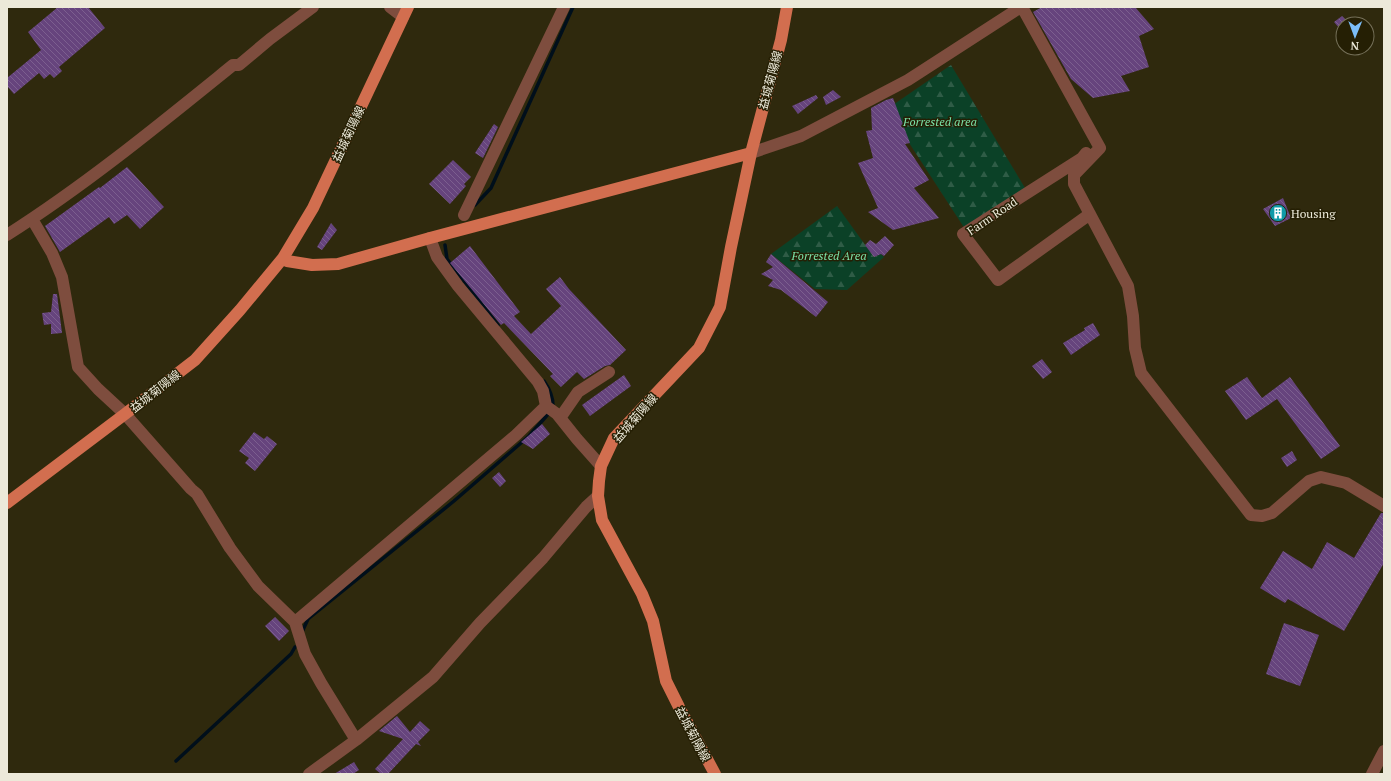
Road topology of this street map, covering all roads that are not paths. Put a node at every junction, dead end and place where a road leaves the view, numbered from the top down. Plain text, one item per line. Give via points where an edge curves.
1 (313, 7) edge
2 (390, 7) edge
3 (564, 7) edge
4 (787, 7) edge
5 (1021, 7) edge
6 (405, 12) edge
7 (1094, 137) junction
8 (751, 153) junction
9 (1090, 214) junction
10 (464, 215) dead end
11 (32, 219) junction
12 (7, 235) edge
13 (430, 238) junction
14 (283, 258) junction
15 (609, 372) dead end
16 (546, 406) junction
17 (125, 414) junction
18 (560, 418) junction
19 (601, 466) junction
20 (598, 496) junction
21 (7, 502) edge
22 (1384, 506) edge
23 (295, 622) junction
24 (356, 740) junction
25 (1384, 752) edge
26 (309, 774) edge
27 (715, 774) edge
28 (1372, 774) edge

1 - 11 street via 240,65 233,65 139,141
2 - 6 street
3 - 10 street
4 - 8 main road, 益城菊陽線 via 781,40
5 - 7 street
5 - 8 street via 908,80 801,136
6 - 14 main road, 益城菊陽線 via 313,208
7 - 9 street via 1100,148 1074,175 1074,184
7 - 9 street, Farm Road via 1082,158 963,234 998,280
8 - 13 main road
8 - 19 main road, 益城菊陽線 via 720,307 699,348 614,438
9 - 22 street via 1128,286 1135,348 1141,373 1251,515 1262,516 1272,513 1309,481 1321,477 1346,483
11 - 12 street
11 - 17 street via 52,253 62,277 78,367
13 - 14 main road via 338,264 312,265
13 - 16 street via 436,257 538,382
14 - 17 main road, 益城菊陽線 via 195,360
15 - 18 street via 578,392
16 - 18 street
16 - 23 street via 516,435
17 - 21 main road, 益城菊陽線
17 - 23 street via 196,494 258,586
18 - 19 street
19 - 20 main road, 益城菊陽線
20 - 24 street via 433,677
20 - 27 main road, 益城菊陽線 via 602,520 642,594 653,621 666,680
23 - 24 street via 305,654
24 - 26 street
25 - 28 street

